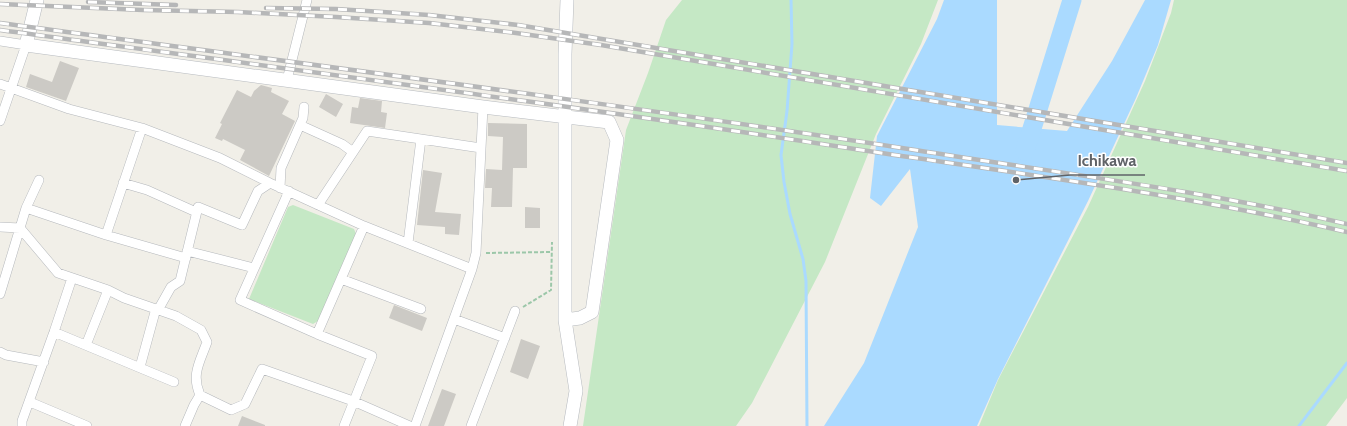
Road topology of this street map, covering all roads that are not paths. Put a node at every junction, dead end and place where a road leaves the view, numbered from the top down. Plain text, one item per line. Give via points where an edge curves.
1 (37, 0) edge
2 (308, 0) edge
3 (567, 0) edge
4 (0, 41) edge
5 (26, 44) junction
6 (286, 80) junction
7 (0, 84) edge
8 (12, 88) junction
9 (304, 107) dead end
10 (483, 107) junction
11 (565, 116) junction
12 (0, 122) edge
13 (300, 125) junction
14 (142, 128) junction
15 (421, 139) junction
16 (481, 148) junction
17 (353, 152) junction
18 (39, 180) dead end
19 (123, 183) junction
20 (270, 184) junction
21 (280, 188) junction
22 (289, 191) junction
23 (318, 205) junction
24 (26, 208) junction
25 (196, 212) junction
26 (364, 226) junction
27 (0, 227) edge
28 (20, 228) junction
29 (106, 235) junction
30 (408, 243) junction
31 (186, 255) junction
32 (254, 268) junction
33 (472, 269) junction
34 (72, 278) junction
35 (341, 278) junction
36 (108, 290) junction
37 (0, 294) edge
38 (421, 309) dead end
39 (158, 310) junction
40 (514, 311) road end
41 (454, 319) junction
42 (565, 320) junction
43 (54, 332) junction
44 (317, 334) junction
45 (505, 338) junction
46 (86, 345) junction
47 (0, 352) edge
48 (44, 362) junction
49 (140, 367) junction
50 (174, 382) dead end
51 (200, 395) junction
52 (354, 401) junction
53 (30, 402) junction
54 (22, 426) edge
55 (87, 426) edge
56 (185, 426) edge
57 (344, 426) edge
58 (410, 426) edge
59 (415, 426) edge
60 (471, 426) edge
61 (570, 426) edge

1 - 5 street
2 - 6 street
3 - 11 street
4 - 5 street
5 - 6 street
5 - 8 street
6 - 10 street
7 - 8 street
8 - 12 street
8 - 14 street via 69,109
9 - 13 street via 304,118
10 - 11 street
10 - 16 street
11 - 42 street
11 - 42 street via 609,122 617,140 592,312 580,318
13 - 17 street via 342,144
13 - 21 street via 281,168
14 - 19 street
14 - 20 street via 220,158
15 - 16 street
15 - 17 street via 367,131
15 - 30 street
16 - 33 street via 476,253
17 - 23 street
18 - 24 street
19 - 25 street via 147,190
19 - 29 street
20 - 21 street
20 - 25 street via 258,191 242,225 198,207
21 - 22 street
22 - 23 street
22 - 32 street
23 - 26 street
24 - 28 street
24 - 29 street
25 - 31 street
26 - 30 street
26 - 35 street
27 - 28 street
28 - 34 street via 58,274
28 - 37 street
29 - 31 street
30 - 33 street
31 - 32 street
31 - 39 street via 180,281 171,287
32 - 44 street via 240,300
33 - 41 street
34 - 36 street
34 - 43 street
35 - 38 street
35 - 44 street
36 - 39 street
36 - 46 street
39 - 49 street via 155,312
39 - 51 street via 176,316 201,330 207,342 196,373 196,386
40 - 45 street
41 - 45 street
41 - 59 street
42 - 61 street via 576,391
43 - 46 street
43 - 48 street
44 - 52 street via 372,356
45 - 60 street
46 - 49 street
47 - 48 street
48 - 53 street
49 - 50 street
51 - 52 street via 231,410 245,404 262,369
51 - 56 street
52 - 57 street
52 - 58 street
53 - 54 street
53 - 55 street

